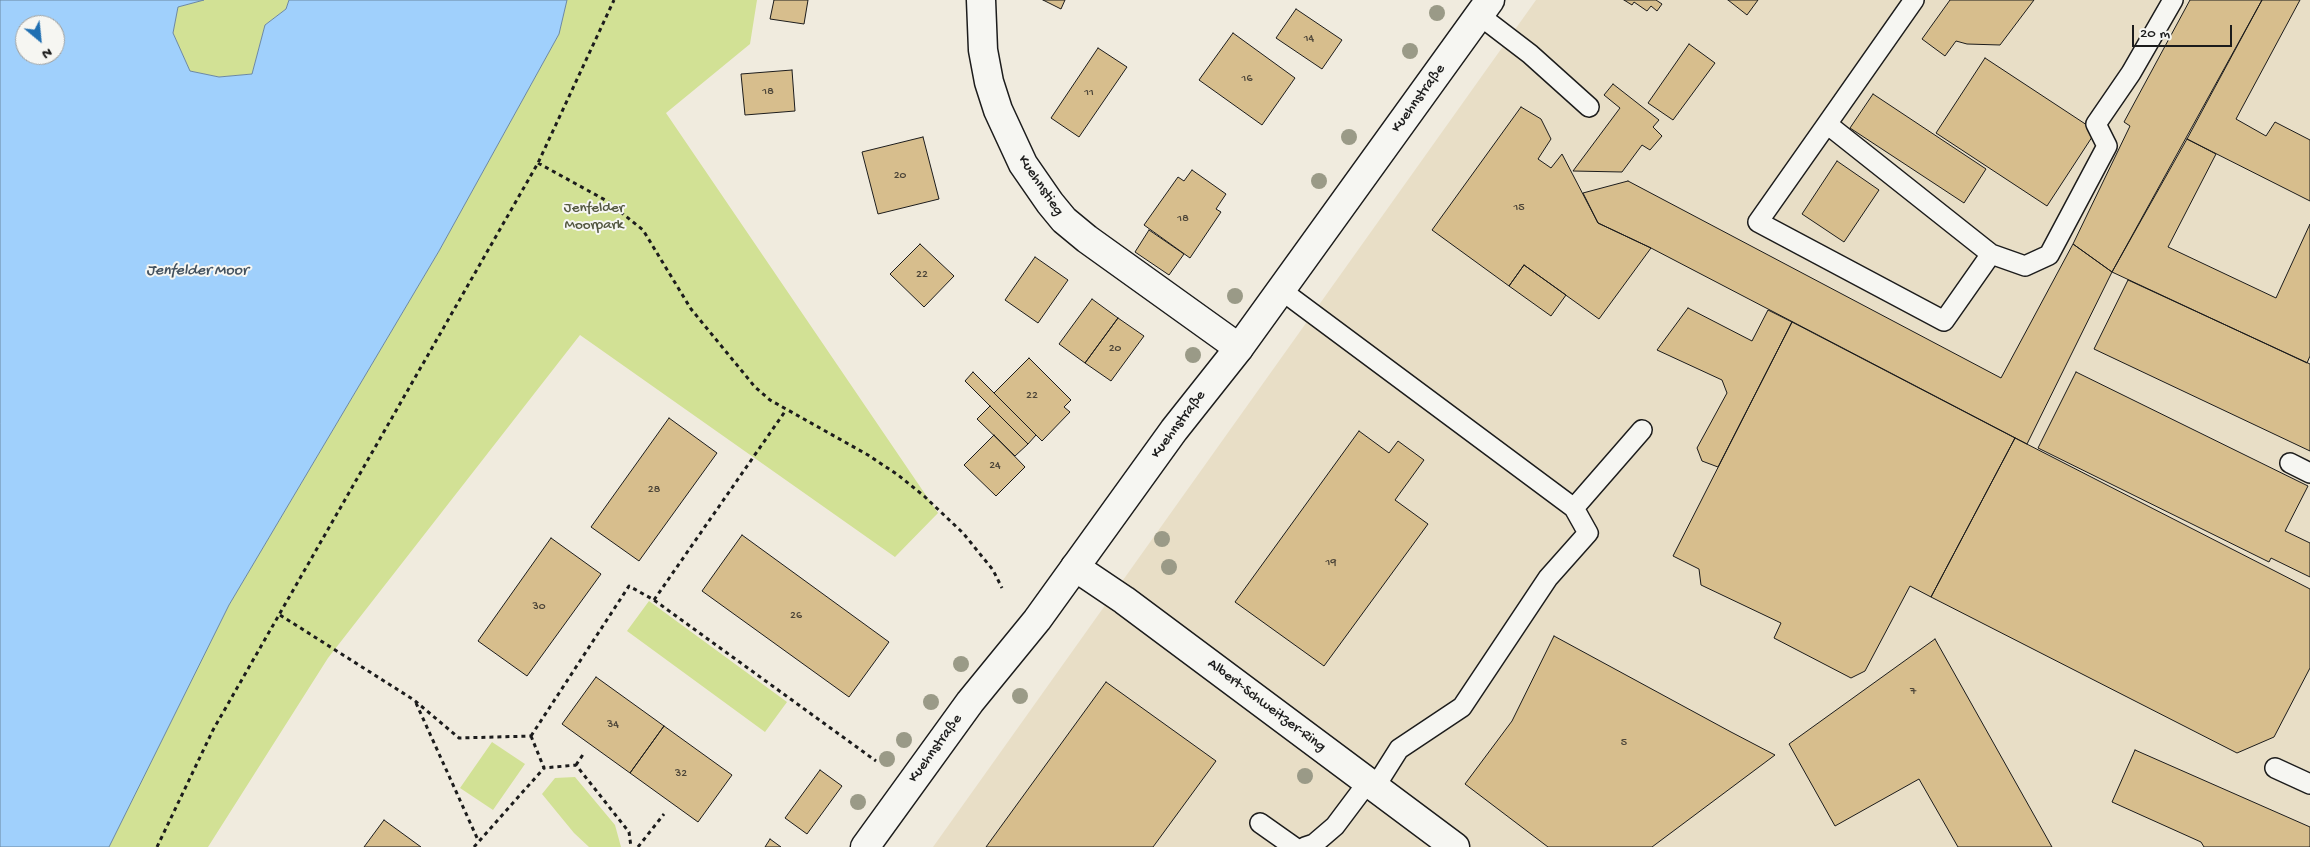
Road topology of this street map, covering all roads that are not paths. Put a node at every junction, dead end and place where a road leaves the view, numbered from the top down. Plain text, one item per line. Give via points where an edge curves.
1 (981, 0) edge
2 (1914, 0) edge
3 (2173, 0) edge
4 (1484, 8) edge
5 (1589, 107) dead end
6 (1827, 124) junction
7 (1991, 254) junction
8 (1281, 290) junction
9 (1239, 348) junction
10 (1642, 430) dead end
11 (2290, 463) dead end
12 (2310, 473) edge
13 (1574, 508) junction
14 (1075, 567) junction
15 (2274, 768) dead end
16 (2310, 784) edge
17 (1371, 785) junction
18 (1260, 824) dead end
19 (865, 847) edge
20 (1294, 847) edge
21 (1305, 847) edge
22 (1454, 847) edge

1 - 9 street, Kuehnstieg via 983,50 998,110 1019,156 1050,203 1086,239
2 - 6 lane
3 - 7 lane via 2131,73 2096,124 2107,146 2049,255 2026,266
4 - 5 lane
4 - 8 street, Kuehnstraße
6 - 7 lane
6 - 7 lane via 1758,222 1944,321
8 - 9 street, Kuehnstraße
8 - 13 lane
9 - 14 street, Kuehnstraße via 1174,430
10 - 13 lane
11 - 12 lane
13 - 17 lane via 1588,532 1548,578 1462,707 1399,749
14 - 17 street, Albert-Schweitzer-Ring
14 - 19 street, Kuehnstraße via 1037,620 970,702
15 - 16 lane
17 - 21 lane via 1335,826 1314,844
17 - 22 street, Albert-Schweitzer-Ring
18 - 20 lane

